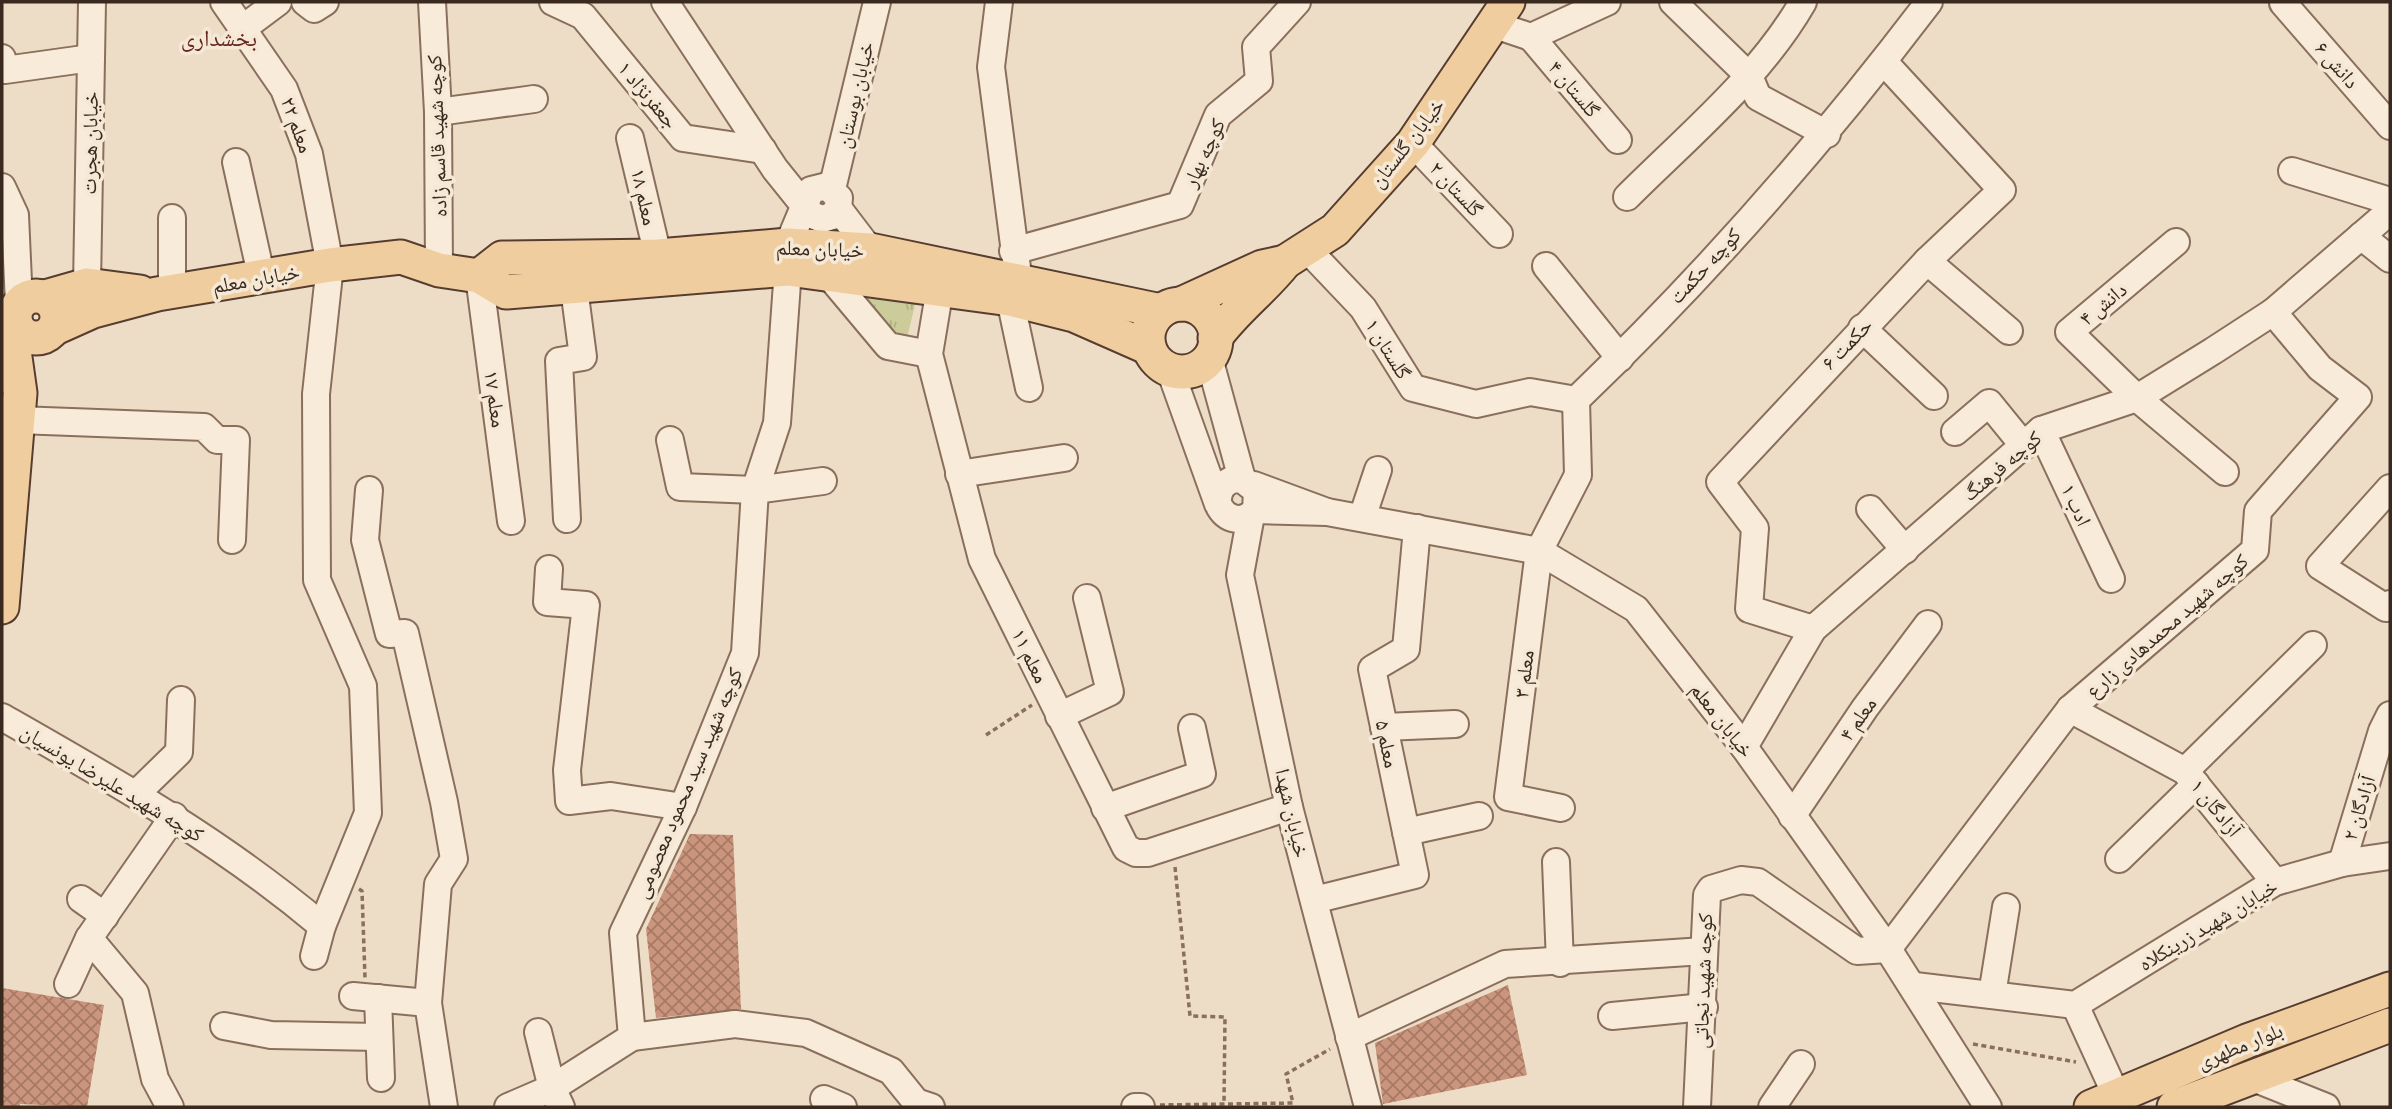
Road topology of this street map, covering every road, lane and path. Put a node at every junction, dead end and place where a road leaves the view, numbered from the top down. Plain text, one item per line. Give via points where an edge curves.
1 (92, 2) edge
2 (224, 2) edge
3 (278, 2) edge
4 (305, 2) edge
5 (325, 2) edge
6 (432, 2) edge
7 (553, 2) edge
8 (665, 2) edge
9 (877, 2) edge
10 (999, 2) edge
11 (1297, 2) edge
12 (1606, 2) edge
13 (1673, 2) edge
14 (1802, 2) edge
15 (1929, 2) edge
16 (2283, 3) edge
17 (1500, 13) edge
18 (242, 29) junction
19 (1531, 37) junction
20 (2, 58) edge
21 (91, 58) junction
22 (1884, 62) junction
23 (1749, 76) junction
24 (534, 99) dead end
25 (438, 112) junction
26 (2390, 126) edge
27 (1827, 134) junction
28 (631, 138) dead end
29 (1618, 140) dead end
30 (1413, 143) junction
31 (769, 160) junction
32 (236, 162) dead end
33 (2292, 171) dead end
34 (2, 187) edge
35 (823, 197) junction
36 (1627, 197) dead end
37 (2390, 201) edge
38 (2390, 211) edge
39 (172, 218) dead end
40 (1499, 234) dead end
41 (2361, 236) junction
42 (2176, 242) dead end
43 (870, 250) junction
44 (658, 256) junction
45 (1296, 256) junction
46 (788, 257) junction
47 (2390, 259) edge
48 (1927, 261) junction
49 (330, 265) junction
50 (1546, 266) dead end
51 (439, 270) junction
52 (826, 272) junction
53 (479, 276) junction
54 (1014, 277) junction
55 (262, 279) junction
56 (574, 288) junction
57 (940, 288) junction
58 (164, 293) junction
59 (90, 298) junction
60 (1171, 307) junction
61 (2273, 312) junction
62 (25, 318) edge
63 (1862, 328) junction
64 (2009, 331) dead end
65 (1212, 348) junction
66 (929, 354) junction
67 (1619, 358) junction
68 (1160, 359) junction
69 (1029, 388) dead end
70 (1934, 396) dead end
71 (2137, 398) junction
72 (1576, 400) junction
73 (13, 414) edge
74 (1955, 432) dead end
75 (2033, 438) junction
76 (670, 440) dead end
77 (1064, 458) dead end
78 (1378, 470) dead end
79 (2225, 472) dead end
80 (959, 474) junction
81 (823, 481) dead end
82 (2390, 488) edge
83 (755, 489) junction
84 (369, 490) dead end
85 (1251, 497) junction
86 (1870, 509) dead end
87 (1362, 518) junction
88 (567, 519) dead end
89 (512, 521) dead end
90 (1417, 528) junction
91 (232, 540) dead end
92 (1905, 550) junction
93 (1539, 551) junction
94 (4, 556) edge
95 (549, 569) dead end
96 (2111, 579) dead end
97 (1087, 598) dead end
98 (2, 607) edge
99 (2389, 607) edge
100 (1928, 624) dead end
101 (1813, 629) junction
102 (2313, 645) dead end
103 (181, 700) dead end
104 (1054, 705) junction
105 (2070, 709) junction
106 (2390, 715) edge
107 (2, 717) edge
108 (1455, 724) dead end
109 (1384, 727) junction
110 (1192, 728) dead end
111 (986, 735) dead end
112 (1744, 747) junction
113 (2191, 778) junction
114 (137, 793) junction
115 (683, 807) junction
116 (1290, 807) junction
117 (1105, 808) junction
118 (1561, 808) dead end
119 (174, 816) junction
120 (1479, 816) dead end
121 (1792, 816) junction
122 (1406, 832) junction
123 (1172, 846) junction
124 (2390, 856) edge
125 (2119, 859) dead end
126 (1556, 862) dead end
127 (2342, 863) junction
128 (342, 881) junction
129 (2275, 882) junction
130 (81, 899) dead end
131 (1314, 900) junction
132 (2007, 906) dead end
133 (105, 916) junction
134 (322, 926) junction
135 (89, 938) junction
136 (1888, 949) junction
137 (1704, 951) junction
138 (314, 956) dead end
139 (1560, 962) junction
140 (68, 984) dead end
141 (1915, 986) junction
142 (2390, 989) edge
143 (1992, 995) junction
144 (365, 997) junction
145 (428, 1003) junction
146 (2076, 1005) junction
147 (1704, 1007) junction
148 (1612, 1016) dead end
149 (2390, 1025) edge
150 (224, 1026) dead end
151 (538, 1032) dead end
152 (380, 1037) junction
153 (632, 1037) junction
154 (1349, 1037) junction
155 (1947, 1040) junction
156 (1801, 1064) dead end
157 (2251, 1077) junction
158 (381, 1078) dead end
159 (2104, 1090) edge
160 (556, 1098) edge
161 (1224, 1103) junction
162 (1294, 1105) edge
163 (170, 1107) edge
164 (444, 1107) edge
165 (508, 1107) edge
166 (931, 1107) edge
167 (1139, 1107) edge
168 (1368, 1107) edge
169 (1696, 1107) edge
170 (1772, 1107) edge
171 (1988, 1107) edge
172 (2174, 1107) edge
173 (2326, 1107) edge

1 - 21 street, خیابان هجرت
2 - 18 street, معلم ۲۲
3 - 18 street
4 - 5 street via 314,9
6 - 25 street, کوچه شهید قاسم زاده
7 - 31 street, جعفرنژاد ۱ via 583,16 684,138
8 - 31 street
9 - 35 street, خیابان بوستان
10 - 54 street via 991,67
11 - 54 street, کوچه بهار via 1256,47 1259,81 1218,115 1180,205
12 - 19 street
13 - 23 street
14 - 23 street
15 - 22 street, کوچه حکمت
16 - 26 street, دانش ۶
17 - 19 street
17 - 30 main road, خیابان گلستان
18 - 49 street, معلم ۲۲ via 284,89 309,154
19 - 29 street, گلستان ۴
20 - 21 street via 5,70
21 - 59 street, خیابان هجرت
22 - 27 street, کوچه حکمت
22 - 48 street, حکمت ۶ via 2002,190
23 - 27 street via 1758,97
23 - 36 street
24 - 25 street
25 - 51 street, کوچه شهید قاسم زاده
27 - 67 street, کوچه حکمت
28 - 44 street, معلم ۱۸
30 - 40 street, گلستان ۲
30 - 45 main road, خیابان گلستان via 1335,230
31 - 35 street
32 - 55 street
33 - 37 street
34 - 62 street via 15,215
35 - 43 street
35 - 46 street, خیابان بوستان
38 - 41 street, کوچه فرهنگ
39 - 58 street
41 - 47 street
41 - 61 street, کوچه فرهنگ
42 - 71 street, دانش ۴ via 2069,332
43 - 46 main road, خیابان معلم
43 - 54 main road, خیابان معلم
44 - 46 main road, خیابان معلم
44 - 53 main road, خیابان معلم via 502,258
45 - 60 main road
45 - 65 main road via 1234,312
45 - 72 street, گلستان ۱ via 1363,309 1413,388 1476,404 1530,392
46 - 52 main road, خیابان معلم
46 - 56 main road, خیابان معلم
46 - 83 street, کوچه شهید سید محمود معصومی via 777,423
48 - 63 street, حکمت ۶
48 - 64 street
49 - 51 main road, خیابان معلم via 401,257
49 - 55 main road, خیابان معلم
49 - 128 street, معلم ۲۲ via 316,394 317,580 363,686 368,813
50 - 67 street
51 - 53 main road, خیابان معلم
52 - 57 main road, خیابان معلم
52 - 66 street via 888,346
53 - 56 main road, خیابان معلم via 506,292
53 - 89 street, معلم ۱۷
54 - 57 main road, خیابان معلم
54 - 60 main road, خیابان معلم
54 - 68 main road, خیابان معلم via 1074,315
54 - 69 street
55 - 58 main road, خیابان معلم
56 - 88 street via 583,357 559,361
57 - 66 street, معلم ۱۱
58 - 59 main road, خیابان معلم
59 - 62 main road
60 - 65 main road via 1201,310 1209,317
60 - 68 main road via 1149,327
61 - 71 street, کوچه فرهنگ
61 - 105 street, کوچه شهید محمدهادی زارع via 2320,368 2358,397 2258,512 2255,550
62 - 73 main road
63 - 70 street
63 - 101 street, حکمت ۶ via 1720,482 1755,528 1749,610
65 - 68 main road via 1187,372
65 - 85 street
66 - 80 street, معلم ۱۱
67 - 72 street, کوچه حکمت
68 - 85 street, خیابان معلم via 1225,516 1231,519
71 - 75 street, کوچه فرهنگ
71 - 79 street
72 - 93 street via 1578,475
73 - 91 street via 204,426 217,440 236,440
73 - 94 main road
74 - 75 street, ادب ۱ via 1989,403
75 - 92 street, کوچه فرهنگ
75 - 96 street, ادب ۱
76 - 83 street via 680,487
77 - 80 street
78 - 87 street
80 - 104 street, معلم ۱۱ via 982,559
81 - 83 street
82 - 99 street via 2320,566
83 - 115 street, کوچه شهید سید محمود معصومی via 745,653
84 - 145 street via 365,540 389,634 405,633 454,859 438,884
85 - 87 street, خیابان معلم
85 - 116 street, خیابان شهدا via 1240,575
86 - 92 street
87 - 90 street, خیابان معلم
90 - 93 street, خیابان معلم
90 - 109 street, معلم ۵ via 1406,649 1371,669
92 - 101 street, کوچه فرهنگ
93 - 112 street, خیابان معلم via 1636,609
93 - 118 street, معلم ۳ via 1508,797
94 - 98 main road
95 - 115 street via 547,602 586,605 567,770 569,801 611,796
97 - 104 street via 1110,692
100 - 121 street, معلم ۴
101 - 112 street, کوچه فرهنگ
102 - 113 street
103 - 114 street via 179,752
104 - 111 path
104 - 117 street, معلم ۱۱
105 - 113 street, آزادگان ۱
105 - 136 street, کوچه شهید محمدهادی زارع
106 - 127 street, آزادگان ۲
107 - 114 street, کوچه شهید علیرضا یونسیان
108 - 109 street
109 - 122 street, معلم ۵
110 - 117 street via 1202,774
112 - 121 street, خیابان معلم
113 - 125 street
113 - 129 street, آزادگان ۱
114 - 119 street, کوچه شهید علیرضا یونسیان
115 - 153 street, کوچه شهید سید محمود معصومی via 623,933
116 - 123 street, معلم ۱۱
116 - 131 street, خیابان شهدا
117 - 123 street, معلم ۱۱ via 1126,848 1148,853
119 - 133 street
119 - 134 street, کوچه شهید علیرضا یونسیان
120 - 122 street
121 - 136 street, خیابان معلم
122 - 131 street, معلم ۵ via 1415,875
123 - 161 path via 1190,1016 1225,1017
124 - 127 street, خیابان شهید زرینکلاه
126 - 139 street
127 - 129 street, خیابان شهید زرینکلاه
128 - 134 street, معلم ۲۲
128 - 144 path via 362,891
129 - 146 street, خیابان شهید زرینکلاه
130 - 133 street
131 - 154 street, خیابان شهدا
132 - 143 street
133 - 135 street
134 - 138 street, معلم ۲۲
135 - 140 street
135 - 163 street via 135,993 155,1079
136 - 137 street, کوچه شهید نجاتی via 1857,951 1769,887 1741,880 1717,885 1708,892
136 - 141 street, خیابان معلم
137 - 139 street
137 - 147 street, کوچه شهید نجاتی
139 - 154 street via 1504,964
141 - 143 street
141 - 155 street, خیابان معلم
142 - 159 main road, بلوار مطهری
143 - 146 street
144 - 145 street
144 - 152 street
145 - 164 street
146 - 159 street
147 - 148 street
147 - 169 street, کوچه شهید نجاتی
149 - 157 main road, بلوار مطهری
150 - 152 street via 271,1035
151 - 160 street
152 - 158 street
153 - 160 street
153 - 166 street via 734,1024 806,1032 891,1071 916,1102
154 - 162 path via 1286,1074
154 - 168 street, خیابان شهدا
155 - 159 path
155 - 171 street, خیابان معلم
156 - 170 street
157 - 172 main road, بلوار مطهری
157 - 173 street
160 - 165 street
161 - 162 path
161 - 167 path

